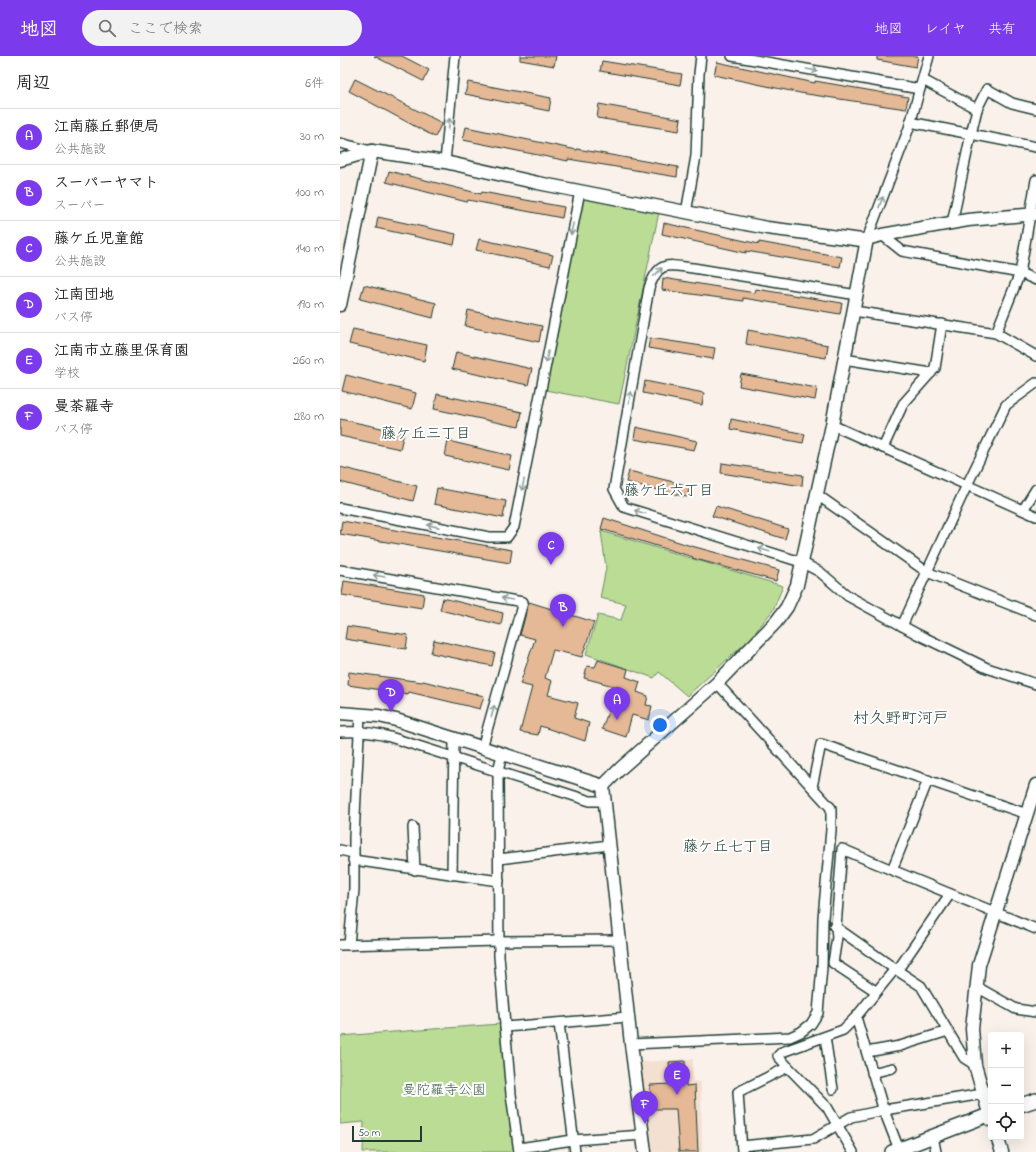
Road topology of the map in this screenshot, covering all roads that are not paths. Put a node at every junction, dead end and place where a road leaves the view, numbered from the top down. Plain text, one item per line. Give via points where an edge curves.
1 (455, 56) edge
2 (702, 56) edge
3 (732, 56) edge
4 (930, 56) edge
5 (921, 84) junction
6 (978, 109) junction
7 (1036, 109) edge
8 (910, 122) junction
9 (971, 134) junction
10 (340, 143) edge
11 (1036, 147) edge
12 (372, 151) junction
13 (340, 160) edge
14 (446, 162) junction
15 (1036, 180) edge
16 (580, 191) junction
17 (686, 212) junction
18 (1033, 215) edge
19 (952, 223) junction
20 (882, 235) junction
21 (867, 239) junction
22 (1020, 272) junction
23 (1036, 280) edge
24 (857, 295) junction
25 (340, 305) edge
26 (854, 311) junction
27 (942, 324) junction
28 (996, 333) junction
29 (1036, 356) edge
30 (844, 359) junction
31 (930, 373) junction
32 (1036, 383) edge
33 (832, 425) junction
34 (883, 448) junction
35 (967, 485) junction
36 (1036, 489) edge
37 (816, 494) junction
38 (340, 508) edge
39 (1023, 510) junction
40 (1036, 516) edge
41 (801, 562) junction
42 (340, 570) edge
43 (927, 572) junction
44 (1036, 614) edge
45 (902, 626) junction
46 (717, 683) junction
47 (1036, 684) edge
48 (340, 713) edge
49 (359, 724) junction
50 (340, 732) edge
51 (482, 748) junction
52 (454, 750) junction
53 (500, 764) junction
54 (928, 780) junction
55 (603, 786) junction
56 (812, 787) junction
57 (1036, 788) edge
58 (604, 801) junction
59 (1027, 814) junction
60 (413, 827) dead end
61 (609, 845) junction
62 (340, 850) edge
63 (353, 856) junction
64 (499, 859) junction
65 (415, 870) junction
66 (892, 870) junction
67 (452, 875) junction
68 (499, 882) junction
69 (950, 894) junction
70 (995, 913) junction
71 (823, 918) junction
72 (836, 927) junction
73 (1036, 929) edge
74 (620, 940) junction
75 (499, 941) junction
76 (344, 945) edge
77 (897, 969) junction
78 (977, 987) junction
79 (874, 990) dead end
80 (1036, 1012) edge
81 (628, 1017) junction
82 (856, 1017) junction
83 (559, 1023) junction
84 (505, 1027) junction
85 (948, 1031) junction
86 (825, 1037) junction
87 (631, 1044) junction
88 (866, 1052) junction
89 (976, 1065) junction
90 (788, 1067) junction
91 (892, 1068) dead end
92 (872, 1073) junction
93 (833, 1089) dead end
94 (983, 1094) junction
95 (1036, 1100) edge
96 (1024, 1104) edge
97 (884, 1110) junction
98 (988, 1110) edge
99 (988, 1117) edge
100 (837, 1124) junction
101 (643, 1135) junction
102 (933, 1136) junction
103 (573, 1140) junction
104 (998, 1140) edge
105 (742, 1149) edge
106 (519, 1150) edge
107 (897, 1151) edge
108 (575, 1152) edge
109 (645, 1152) edge
110 (852, 1152) edge
111 (936, 1152) edge
112 (1002, 1152) edge

14 -> 1 street
2 - 17 street via 696,156
3 -> 5 street
4 - 5 street
5 - 6 street
5 - 8 street
6 - 7 street via 987,89 1012,103
6 - 9 street
8 - 9 street
21 -> 8 street
9 - 11 street
9 - 19 street
10 - 12 street
12 - 13 street
12 - 14 street
12 - 25 street
14 - 16 street
15 - 18 street
16 - 17 street
16 -> 38 street via 514,527 507,536 489,538
17 - 21 street via 767,228
18 - 19 street
18 - 22 street
19 - 20 street
20 - 21 street
20 - 22 street via 902,251
21 - 24 street
22 - 23 street
22 - 28 street
24 - 26 street
41 -> 24 street via 624,507 620,500 614,489 649,288 654,275 661,267 670,265
26 - 27 street
26 - 30 street
27 - 28 street
27 - 31 street via 935,368
28 - 29 street
30 - 31 street
30 - 33 street
31 - 34 street via 903,404
32 - 35 street via 1006,405
33 - 34 street
33 - 37 street
34 - 35 street
35 - 39 street
35 - 43 street
36 - 39 street
37 - 41 street
37 - 43 street
39 - 40 street
41 - 45 street via 820,572 848,596
41 - 46 street via 797,585 787,607 776,622
51 -> 42 street via 523,602
43 - 44 street
43 - 45 street
45 - 47 street via 987,668
46 - 55 street
46 - 56 street
48 - 49 street
49 - 50 street
49 - 52 street via 390,737
49 - 52 street via 379,716 396,720
49 - 63 street
51 - 52 street
51 - 53 street
52 - 53 street
52 - 67 street
53 - 55 street
53 - 58 street via 590,801
53 - 64 street
54 - 56 street via 821,744
54 - 59 street
54 - 66 street
55 - 58 street
56 - 71 street via 831,808
57 - 59 street
58 - 61 street
59 - 70 street
60 - 65 street
61 - 64 street
61 - 74 street
62 - 63 street
63 - 65 street
63 - 76 street via 354,889
64 - 68 street
65 - 67 street
66 - 69 street
66 - 72 street via 842,849
67 - 68 street
68 - 75 street
69 - 70 street
69 - 77 street
70 - 73 street
70 - 78 street via 979,966
71 - 72 street
71 - 87 street via 818,1013 811,1024 801,1032 790,1036
72 - 77 street
72 - 79 street via 833,963
74 - 75 street
74 - 81 street
75 - 76 street
75 - 84 street
77 - 82 street
77 - 85 street via 921,986
78 - 80 street via 1016,1008
78 - 89 street via 972,1029
81 - 83 street
81 - 87 street
82 - 86 street via 844,1030
82 - 88 street
83 - 84 street
83 - 103 street
84 - 106 street
85 - 88 street via 900,1046
85 - 89 street via 964,1058
86 - 90 street via 782,1052 778,1056
86 - 93 street
87 - 101 street
88 - 92 street
89 - 94 street
90 - 100 street via 827,1107
90 - 105 street via 738,1092
91 - 92 street
92 - 97 street
94 - 97 street
94 - 98 street
95 - 96 main road
97 - 100 street via 851,1117
97 - 107 street
99 - 102 main road
100 - 105 street via 814,1139
100 - 110 street
101 - 103 street
101 - 109 street
102 - 107 main road
102 - 111 street
103 - 106 street
103 - 108 street
104 - 112 street

